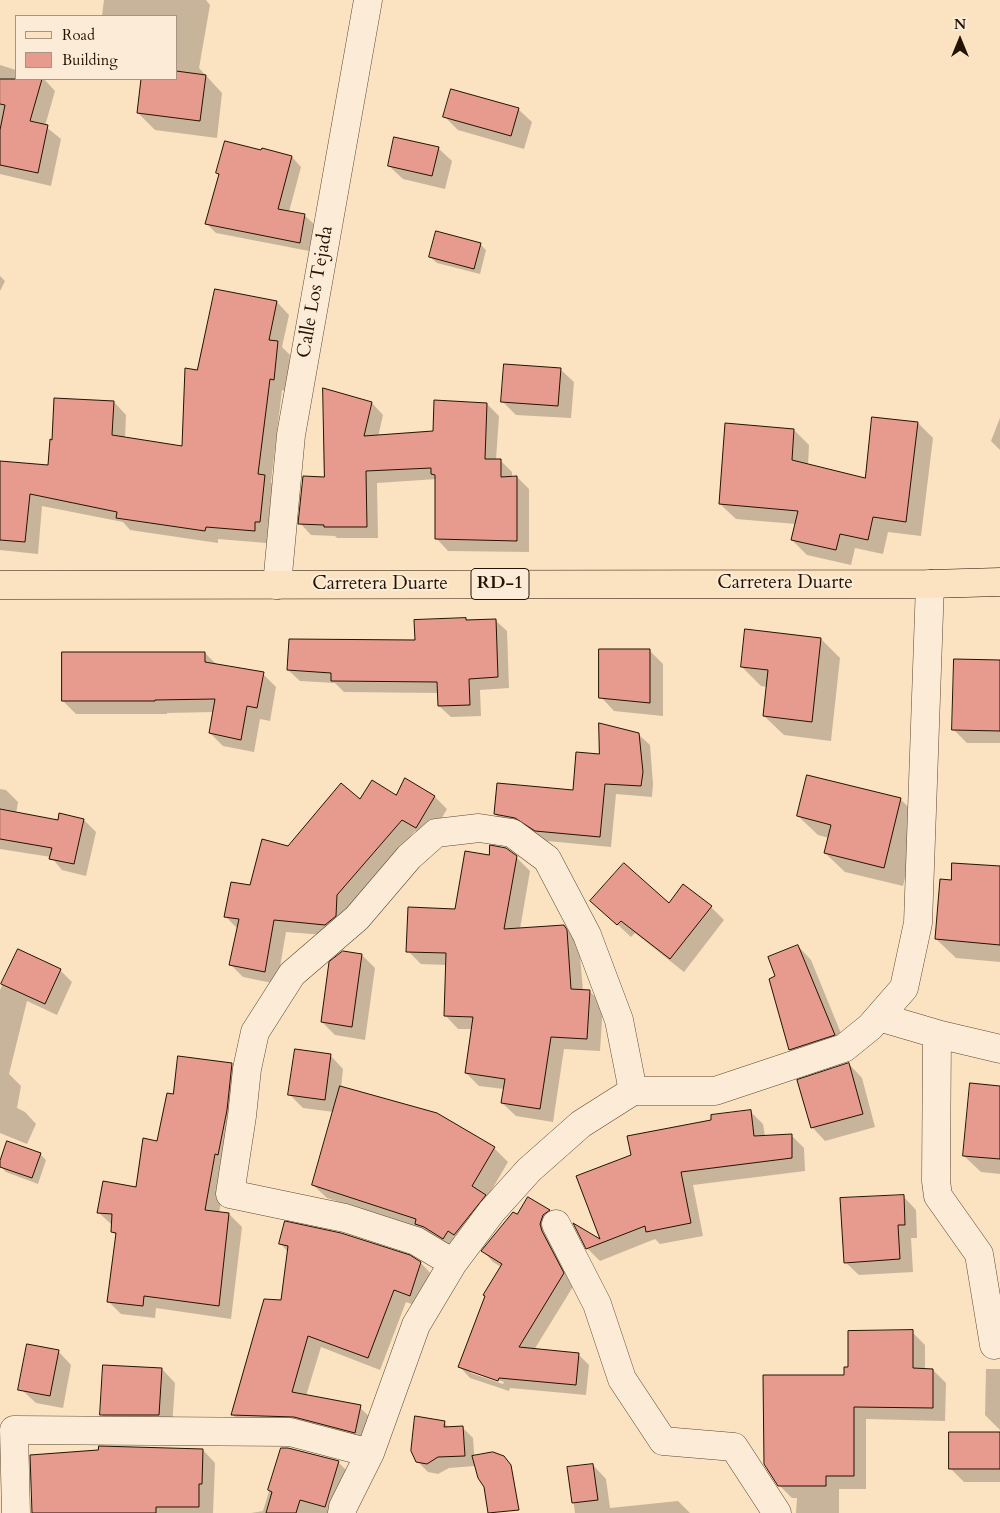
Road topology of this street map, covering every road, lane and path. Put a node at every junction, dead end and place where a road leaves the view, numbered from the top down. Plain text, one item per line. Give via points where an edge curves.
1 (368, 0) edge
2 (1000, 582) edge
3 (930, 584) junction
4 (0, 585) edge
5 (277, 585) junction
6 (879, 1017) junction
7 (937, 1034) junction
8 (1000, 1048) edge
9 (634, 1091) junction
10 (556, 1224) dead end
11 (453, 1263) junction
12 (994, 1345) dead end
13 (370, 1453) junction
14 (16, 1513) edge
15 (342, 1513) edge
16 (776, 1513) edge

1 - 5 street, Calle Los Tejada via 291,434
2 - 3 main road, Carretera Duarte / RD-1
3 - 5 main road, Carretera Duarte / RD-1
3 - 6 street via 918,923 904,988
4 - 5 main road, Carretera Duarte / RD-1
6 - 7 street
6 - 9 street via 844,1048 715,1091
7 - 8 street
7 - 12 street via 938,1196 979,1254
9 - 11 street via 581,1124 530,1170 492,1210
9 - 11 street via 616,1011 587,935 547,859 512,833 479,828 436,833 409,857 356,918 292,974 255,1032 230,1194 345,1218 416,1241
10 - 16 street via 597,1304 622,1379 664,1441 734,1447
11 - 13 street via 416,1325
13 - 14 street via 290,1432 14,1430
13 - 15 street

